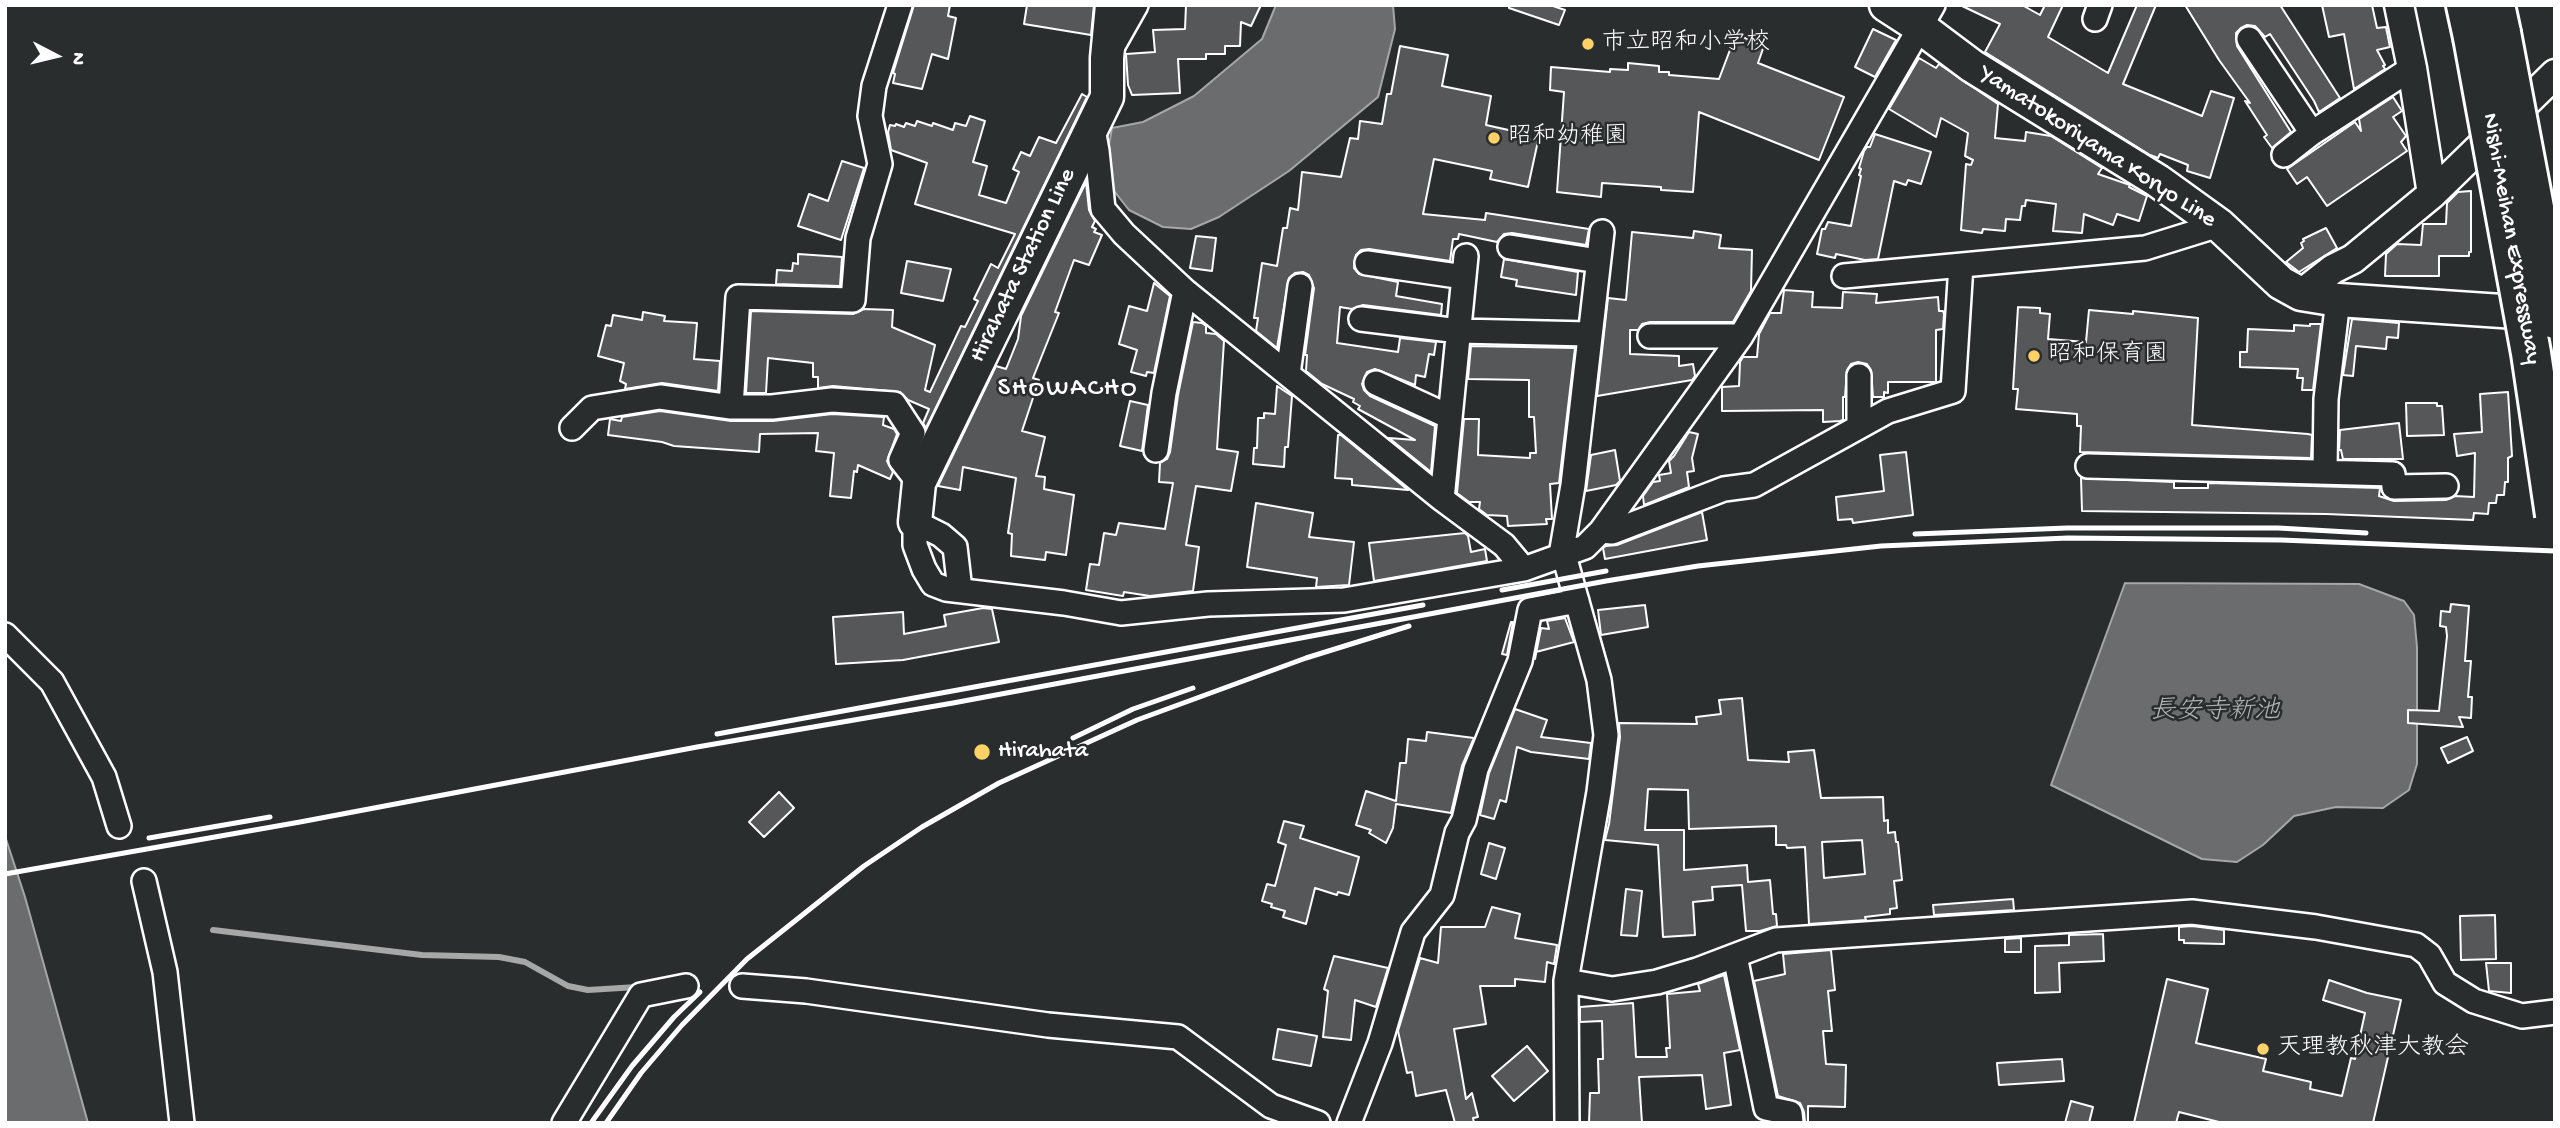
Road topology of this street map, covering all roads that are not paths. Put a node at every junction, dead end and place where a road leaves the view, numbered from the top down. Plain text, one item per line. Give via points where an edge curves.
1 (900, 5) edge
2 (1112, 5) edge
3 (1136, 5) edge
4 (1886, 5) edge
5 (2399, 5) edge
6 (1926, 16) edge
7 (2484, 20) edge
8 (2249, 39) dead end
9 (1107, 58) junction
10 (2412, 68) junction
11 (2555, 74) edge
12 (1093, 129) junction
13 (2312, 133) junction
14 (2284, 155) dead end
15 (2432, 194) junction
16 (2219, 225) junction
17 (1602, 232) dead end
18 (1510, 247) dead end
19 (1598, 261) junction
20 (1367, 263) dead end
21 (1961, 265) junction
22 (1844, 276) dead end
23 (1300, 286) dead end
24 (1185, 291) junction
25 (2301, 294) junction
26 (2338, 300) junction
27 (2555, 317) edge
28 (1361, 318) dead end
29 (1459, 331) junction
30 (1589, 334) junction
31 (1650, 336) dead end
32 (1741, 336) junction
33 (1288, 374) junction
34 (1859, 376) dead end
35 (1376, 383) dead end
36 (732, 407) junction
37 (1450, 417) junction
38 (1859, 426) junction
39 (572, 428) dead end
40 (1156, 450) dead end
41 (2088, 466) dead end
42 (2325, 472) junction
43 (919, 483) junction
44 (2445, 486) dead end
45 (1442, 499) junction
46 (2555, 515) edge
47 (915, 522) junction
48 (1601, 531) junction
49 (1562, 555) junction
50 (1524, 569) junction
51 (960, 590) junction
52 (1577, 601) junction
53 (5, 635) edge
54 (119, 826) dead end
55 (144, 881) dead end
56 (1734, 956) junction
57 (1566, 981) junction
58 (686, 986) dead end
59 (742, 986) dead end
60 (2555, 1012) edge
61 (182, 1123) edge
62 (564, 1123) edge
63 (1318, 1123) edge
64 (1349, 1123) edge
65 (1567, 1123) edge
66 (1791, 1123) edge

1 - 36 street via 874,86 870,117 880,164 858,238 853,300 738,297
2 - 9 main road, Hirahata Station Line
3 - 9 street
4 - 6 main road, Yamatokoriyama Koryo Line
5 - 10 street
6 - 16 main road, Yamatokoriyama Koryo Line via 1972,66 2158,181
6 - 32 street
7 - 27 highway, Nishi-Meihan Expressway, bridge
7 - 46 highway, Nishi-Meihan Expressway, bridge
8 - 13 street
9 - 12 main road, Hirahata Station Line via 1107,97
10 - 13 street
10 - 15 street
11 - 15 street
12 - 24 street via 1103,209
12 - 43 main road, Hirahata Station Line
13 - 14 street
15 - 25 street via 2353,259
16 - 21 street via 2145,248
16 - 25 main road, Yamatokoriyama Koryo Line via 2281,283
17 - 19 street
18 - 19 street
19 - 30 street
20 - 29 street via 1465,267
21 - 22 street
21 - 38 street via 1953,391 1888,411
23 - 33 street
24 - 33 street
24 - 40 street
25 - 26 main road, Yamatokoriyama Koryo Line
26 - 27 main road, Yamatokoriyama Koryo Line
26 - 42 street via 2326,399
28 - 29 street
29 - 30 street
29 - 37 street
30 - 49 street
31 - 32 street
32 - 48 street
33 - 45 street
34 - 38 street
35 - 37 street
36 - 39 street via 660,397 592,408
36 - 43 street via 832,400 894,404 913,433 901,460
37 - 45 street
38 - 48 street via 1754,485 1724,489 1612,532
41 - 42 street
42 - 44 street via 2393,474 2394,486
43 - 47 main road, Hirahata Station Line
45 - 50 street via 1504,545
47 - 51 street via 955,547
47 - 51 street via 915,545 933,584
48 - 49 street via 1585,547
49 - 50 street
49 - 52 street
50 - 51 street via 1344,600 1208,604 1121,613
52 - 57 street via 1599,680 1606,735
52 - 64 street via 1530,610 1520,661 1476,769 1442,895 1413,932 1380,1043
53 - 54 street via 52,682 103,777
55 - 61 street via 164,972
56 - 57 street via 1657,982 1612,989
56 - 60 street via 1776,940 2192,912 2316,926 2416,945 2429,955 2445,983 2474,1001 2522,1016
56 - 66 street via 1766,1108 1790,1113
57 - 65 street
58 - 62 street via 641,995
59 - 63 street via 1178,1037 1271,1106

